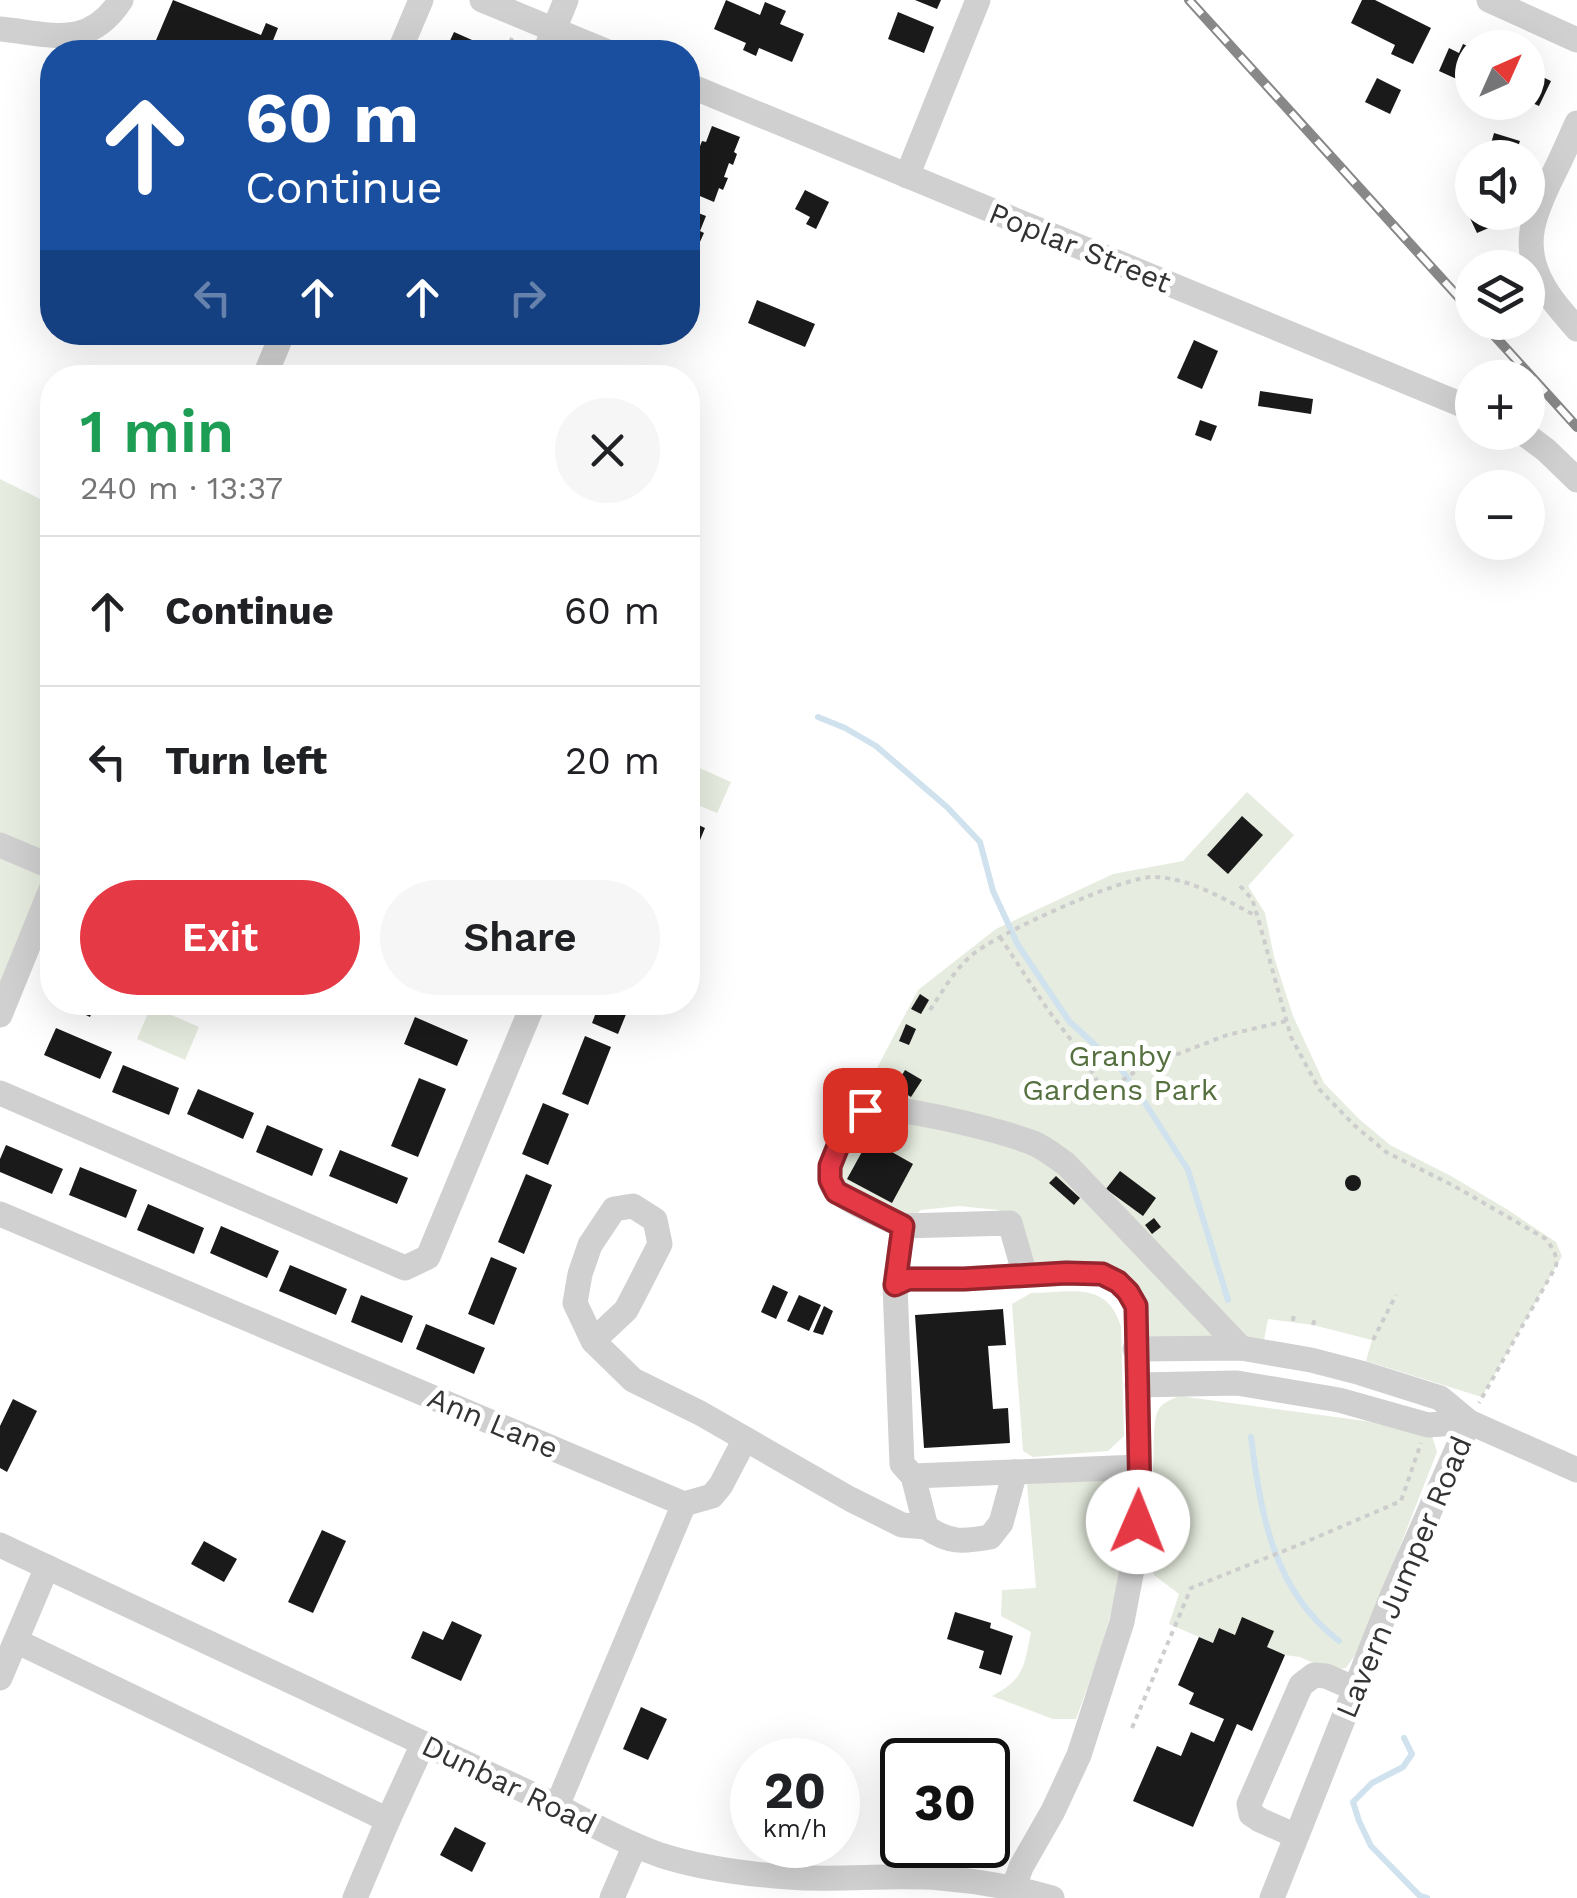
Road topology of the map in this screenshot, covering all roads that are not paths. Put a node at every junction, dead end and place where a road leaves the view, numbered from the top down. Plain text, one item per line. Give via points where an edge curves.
1 (121, 0) edge
2 (421, 0) edge
3 (482, 0) edge
4 (566, 0) edge
5 (978, 0) edge
6 (1490, 0) edge
7 (0, 30) edge
8 (404, 40) edge
9 (550, 40) joint
10 (1577, 40) edge
11 (700, 90) edge
12 (1577, 124) edge
13 (906, 176) junction
14 (1577, 328) edge
15 (1455, 402) edge
16 (1545, 449) edge
17 (1577, 480) edge
18 (0, 845) edge
19 (40, 861) edge
20 (40, 917) edge
21 (0, 1015) edge
22 (529, 1015) edge
23 (0, 1093) edge
24 (0, 1214) edge
25 (903, 1226) junction
26 (1025, 1275) junction
27 (895, 1285) junction
28 (594, 1341) junction
29 (1240, 1348) junction
30 (1136, 1349) junction
31 (1137, 1384) junction
32 (1469, 1422) junction
33 (745, 1439) junction
34 (1139, 1466) junction
35 (1577, 1470) edge
36 (1015, 1472) junction
37 (913, 1476) junction
38 (684, 1504) junction
39 (926, 1526) junction
40 (0, 1545) edge
41 (47, 1567) junction
42 (16, 1641) junction
43 (0, 1678) edge
44 (1356, 1689) junction
45 (423, 1744) junction
46 (557, 1806) junction
47 (388, 1820) junction
48 (1296, 1836) junction
49 (635, 1845) junction
50 (1014, 1887) junction
51 (356, 1898) edge
52 (612, 1898) edge
53 (1052, 1898) edge
54 (1272, 1898) edge

1 - 7 street via 91,31 68,36
2 - 8 street
3 - 9 street
4 - 9 street
5 - 13 street
6 - 10 street
11 - 13 street, Poplar Street
12 - 14 street via 1538,203 1530,241 1540,282
13 - 15 street, Poplar Street
16 - 17 street
18 - 19 street
20 - 21 street
22 - 23 street via 428,1258 405,1268
24 - 38 street, Ann Lane
25 - 26 street via 1010,1223
25 - 27 street
25 - 29 street via 836,1192 830,1180 847,1124 865,1110 910,1112 1037,1144 1066,1164
26 - 27 street
26 - 30 street via 1102,1274 1118,1282 1136,1306
27 - 37 street via 902,1464
28 - 28 street via 575,1304 580,1274 614,1209 633,1206 655,1220 660,1244 626,1310
28 - 33 street via 633,1380
29 - 30 street
29 - 32 street via 1311,1360 1440,1398
30 - 31 street
31 - 32 street via 1237,1383 1339,1400 1428,1425
31 - 34 street
32 - 35 street
32 - 44 street, Lavern Jumper Road
33 - 38 street via 712,1496
33 - 39 street via 902,1526
34 - 36 street
34 - 50 street via 1136,1543 1111,1660 1079,1755
36 - 37 street
36 - 39 street via 1001,1523 990,1537 944,1539
37 - 39 street
38 - 46 street
40 - 41 street, Dunbar Road
41 - 42 street
41 - 45 street, Dunbar Road
42 - 43 street
42 - 47 street
44 - 48 street, Lavern Jumper Road
44 - 48 street via 1314,1675 1302,1685 1249,1804 1251,1814
45 - 46 street, Dunbar Road
45 - 47 street
46 - 49 street, Dunbar Road
47 - 51 street
48 - 54 street, Lavern Jumper Road
49 - 50 street, Dunbar Road via 680,1860 786,1878 938,1878
49 - 52 street
50 - 53 street, Dunbar Road

